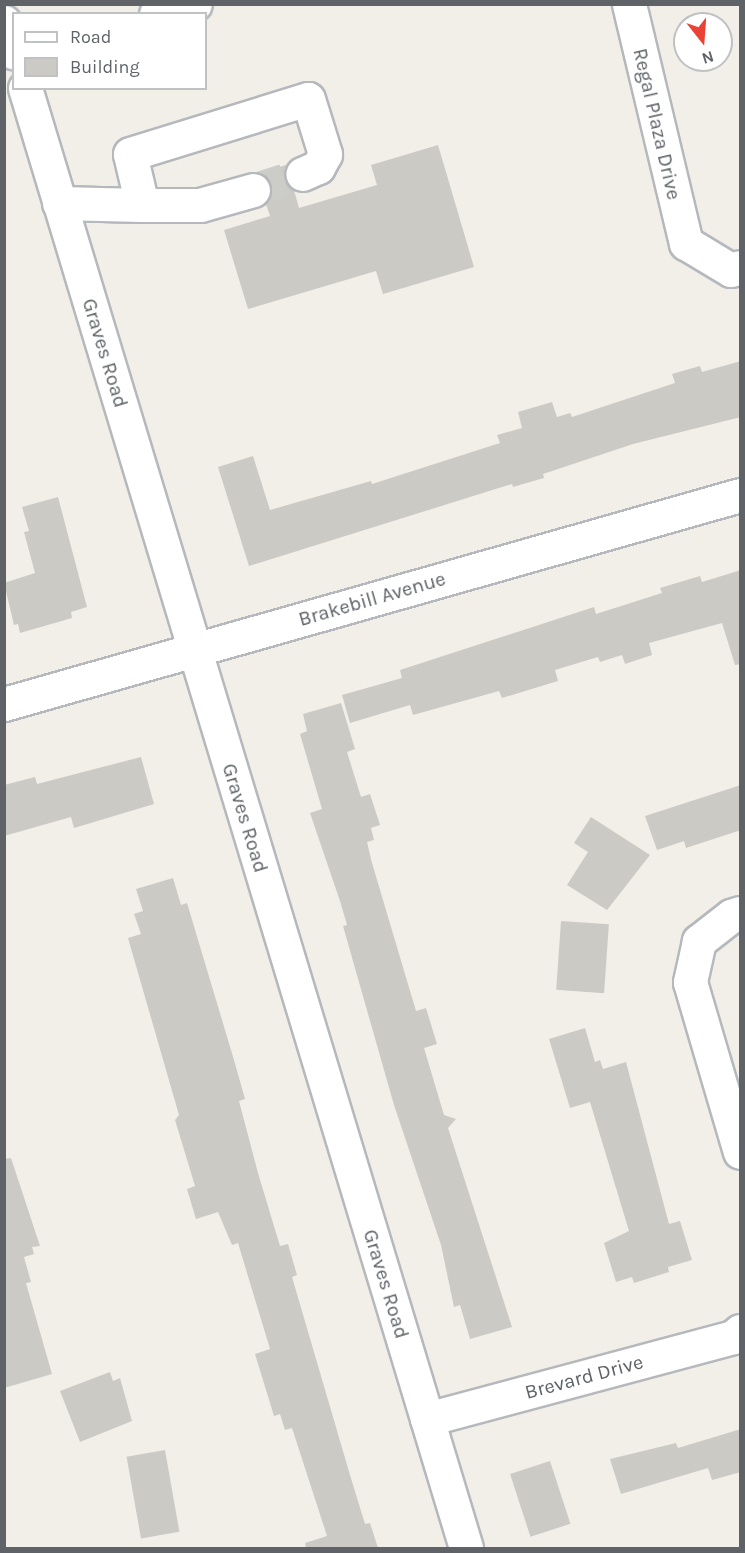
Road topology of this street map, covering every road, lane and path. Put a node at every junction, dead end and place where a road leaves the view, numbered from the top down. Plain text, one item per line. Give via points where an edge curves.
1 (195, 4) edge
2 (629, 4) edge
3 (164, 12) edge
4 (26, 90) edge
5 (302, 174) tunnel mouth
6 (253, 190) tunnel mouth
7 (59, 203) junction
8 (142, 205) junction
9 (741, 267) edge
10 (741, 495) edge
11 (194, 650) junction
12 (4, 704) edge
13 (741, 913) edge
14 (741, 1152) edge
15 (741, 1331) edge
16 (427, 1419) junction
17 (466, 1548) edge

1 - 3 street
2 - 9 street, Regal Plaza Drive via 686,243 731,270
4 - 7 street, Graves Road
5 - 8 street via 318,167 325,154 308,99 130,154
6 - 8 street via 200,205
7 - 8 street
7 - 11 street, Graves Road
10 - 11 street, Brakebill Avenue
11 - 12 street, Brakebill Avenue
11 - 16 street, Graves Road
13 - 14 street via 730,916 699,941 690,982
15 - 16 street, Brevard Drive via 733,1337
16 - 17 street, Graves Road

